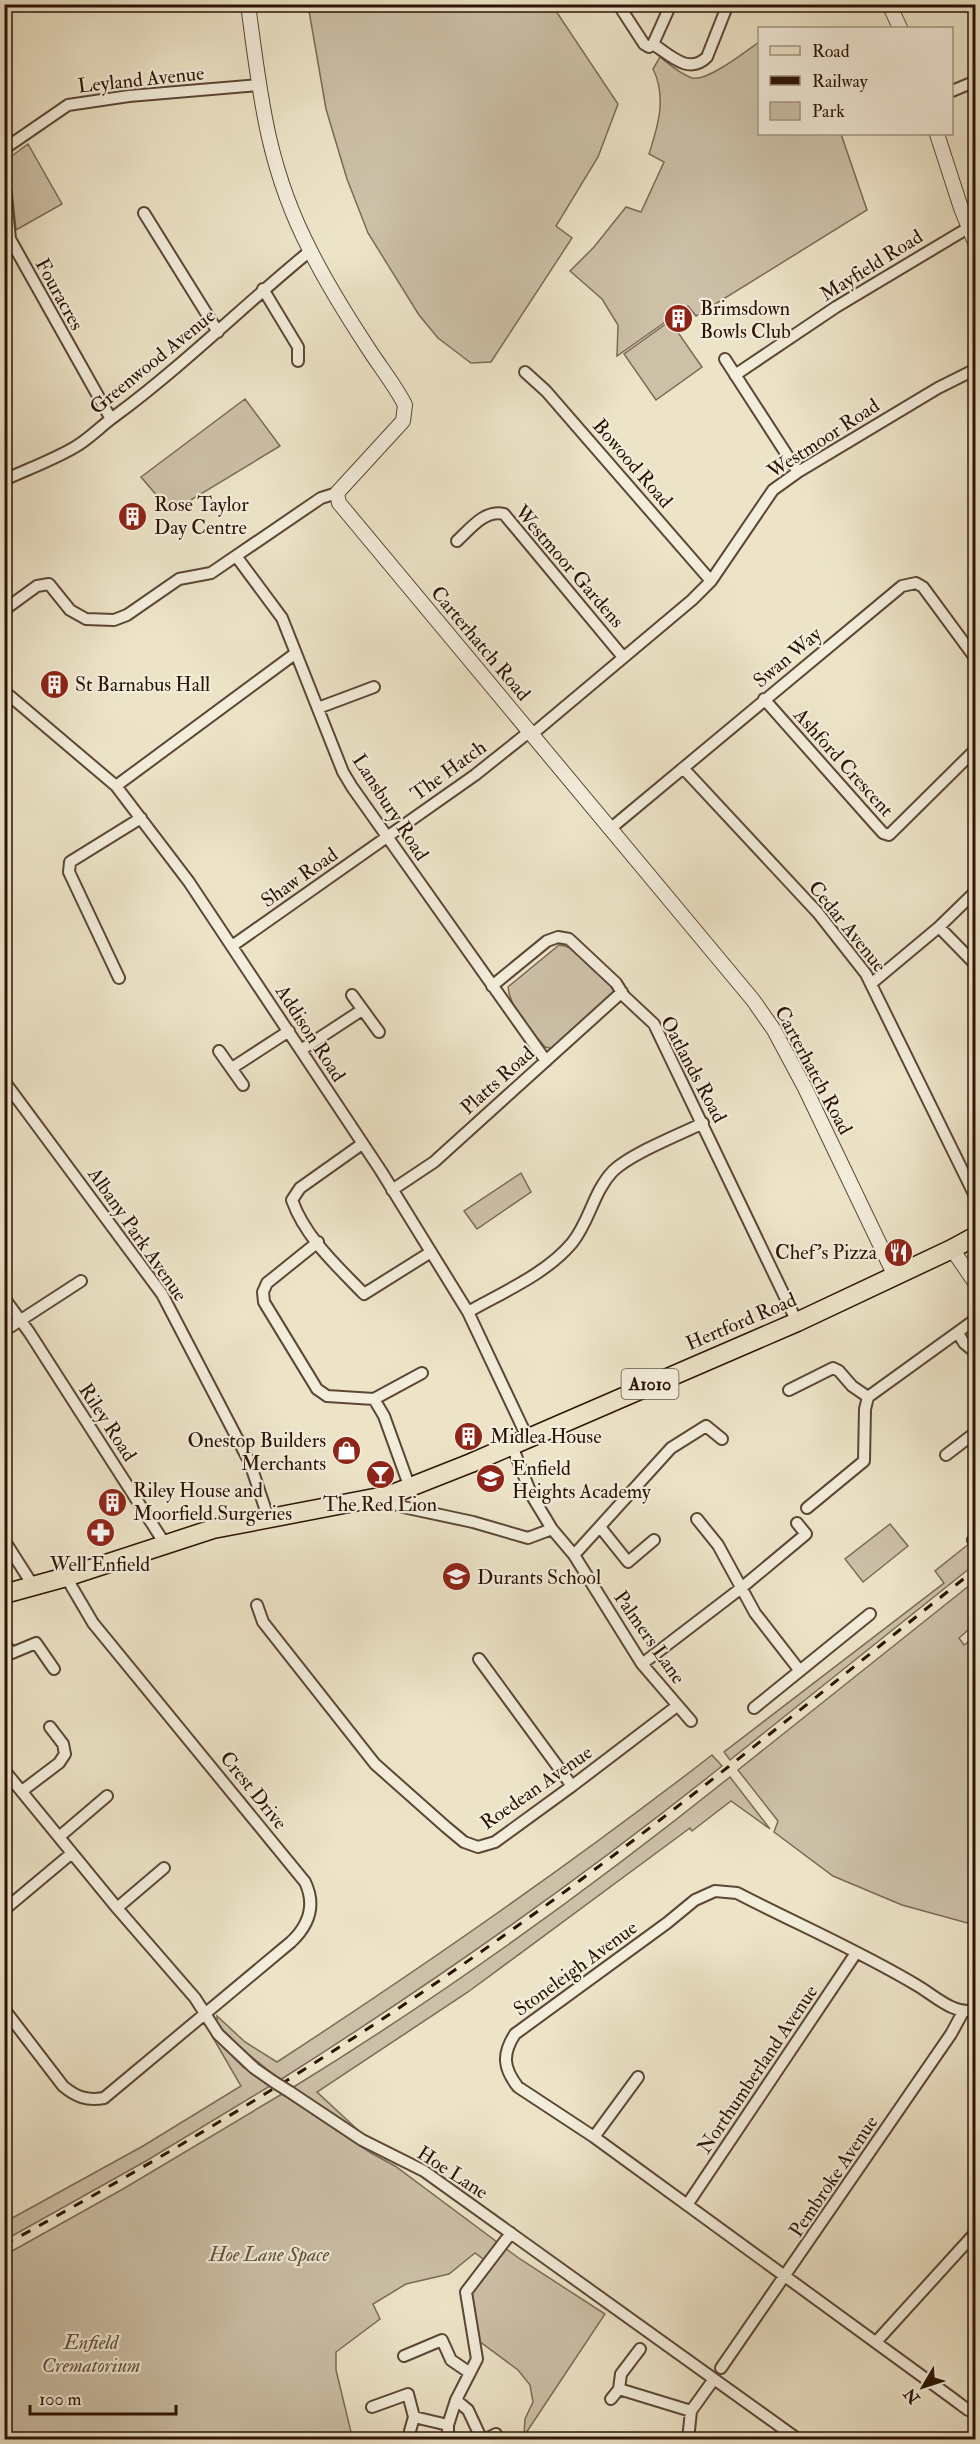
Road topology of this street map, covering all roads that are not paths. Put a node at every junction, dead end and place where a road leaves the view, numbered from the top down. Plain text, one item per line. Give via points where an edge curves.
1 (248, 4) edge
2 (618, 4) edge
3 (671, 4) edge
4 (728, 4) edge
5 (889, 4) edge
6 (900, 27) edge
7 (653, 44) junction
8 (975, 81) edge
9 (259, 85) junction
10 (953, 90) edge
11 (937, 135) edge
12 (4, 149) edge
13 (4, 178) edge
14 (144, 213) dead end
15 (968, 228) junction
16 (975, 245) edge
17 (310, 251) junction
18 (263, 289) junction
19 (218, 332) junction
20 (725, 359) dead end
21 (298, 361) dead end
22 (975, 369) edge
23 (525, 372) dead end
24 (735, 375) junction
25 (111, 419) junction
26 (798, 472) junction
27 (4, 480) edge
28 (337, 493) junction
29 (457, 541) dead end
30 (236, 556) junction
31 (711, 581) junction
32 (4, 610) edge
33 (296, 654) junction
34 (623, 657) junction
35 (975, 659) edge
36 (374, 687) dead end
37 (4, 691) edge
38 (764, 699) junction
39 (318, 708) junction
40 (529, 732) junction
41 (975, 749) edge
42 (683, 768) junction
43 (116, 786) junction
44 (141, 818) junction
45 (610, 829) junction
46 (387, 837) junction
47 (975, 891) edge
48 (939, 927) junction
49 (232, 946) junction
50 (975, 965) edge
51 (118, 978) dead end
52 (872, 983) junction
53 (492, 986) junction
54 (622, 992) junction
55 (352, 995) dead end
56 (363, 1010) junction
57 (289, 1031) junction
58 (378, 1032) dead end
59 (302, 1050) junction
60 (219, 1051) dead end
61 (546, 1060) junction
62 (232, 1068) junction
63 (4, 1081) edge
64 (243, 1085) dead end
65 (703, 1123) junction
66 (362, 1144) junction
67 (392, 1190) junction
68 (975, 1198) edge
69 (975, 1236) edge
70 (318, 1242) junction
71 (952, 1249) junction
72 (431, 1252) junction
73 (895, 1276) junction
74 (81, 1281) dead end
75 (975, 1284) edge
76 (4, 1298) edge
77 (468, 1312) junction
78 (975, 1319) edge
79 (20, 1321) junction
80 (797, 1322) junction
81 (4, 1331) edge
82 (958, 1333) junction
83 (975, 1353) edge
84 (422, 1373) dead end
85 (789, 1390) dead end
86 (868, 1397) junction
87 (374, 1399) junction
88 (975, 1432) edge
89 (722, 1439) dead end
90 (520, 1442) junction
91 (946, 1455) dead end
92 (410, 1488) junction
93 (390, 1495) junction
94 (807, 1508) dead end
95 (268, 1517) junction
96 (696, 1519) dead end
97 (797, 1523) dead end
98 (600, 1527) junction
99 (552, 1529) junction
100 (4, 1540) edge
101 (654, 1540) dead end
102 (165, 1544) junction
103 (574, 1555) junction
104 (66, 1577) junction
105 (34, 1587) junction
106 (740, 1589) junction
107 (4, 1594) edge
108 (257, 1605) dead end
109 (870, 1614) dead end
110 (4, 1642) edge
111 (479, 1659) dead end
112 (642, 1664) junction
113 (54, 1669) dead end
114 (800, 1671) junction
115 (677, 1706) junction
116 (754, 1708) dead end
117 (692, 1721) dead end
118 (50, 1727) dead end
119 (4, 1770) edge
120 (572, 1786) junction
121 (22, 1791) junction
122 (107, 1796) dead end
123 (59, 1837) junction
124 (72, 1853) junction
125 (164, 1868) dead end
126 (117, 1908) junction
127 (4, 1910) edge
128 (856, 1953) junction
129 (4, 2009) edge
130 (975, 2010) edge
131 (963, 2012) junction
132 (203, 2014) junction
133 (638, 2076) dead end
134 (594, 2137) junction
135 (687, 2205) junction
136 (975, 2232) edge
137 (511, 2233) junction
138 (785, 2277) junction
139 (876, 2342) junction
140 (640, 2349) dead end
141 (404, 2356) dead end
142 (721, 2368) dead end
143 (470, 2373) junction
144 (714, 2379) junction
145 (620, 2389) junction
146 (611, 2399) dead end
147 (456, 2400) junction
148 (372, 2407) dead end
149 (975, 2408) edge
150 (691, 2411) junction
151 (414, 2417) junction
152 (448, 2425) junction
153 (410, 2431) dead end
154 (496, 2434) dead end
155 (448, 2439) edge
156 (483, 2439) edge
157 (688, 2439) edge
158 (799, 2439) edge

1 - 9 street
2 - 7 street via 644,44
3 - 7 street
4 - 7 street via 701,63 687,65
5 - 6 street
8 - 10 street
9 - 12 street, Leyland Avenue via 68,105
9 - 17 street via 273,159
11 - 15 street
13 - 25 street, Fouracres via 10,239
14 - 19 street
15 - 16 street
15 - 24 street, Mayfield Road via 836,307
17 - 18 street, Greenwood Avenue
17 - 28 street via 406,409 403,421
18 - 19 street, Greenwood Avenue
18 - 21 street via 298,347
19 - 25 street, Greenwood Avenue
20 - 24 street
22 - 26 street, Westmoor Road
23 - 31 street, Bowood Road via 546,391
24 - 26 street
25 - 27 street, Greenwood Avenue via 75,447
26 - 31 street, Westmoor Road via 773,490
28 - 30 street via 321,498
28 - 40 street, Carterhatch Road via 342,507
29 - 34 street, Westmoor Gardens via 485,516 493,512 504,514
30 - 32 street via 211,573 179,579 114,620 86,619 70,610 49,584 37,586
30 - 33 street, Lansbury Road via 282,618
31 - 34 street, Westmoor Road
33 - 39 street, Lansbury Road
33 - 43 street
34 - 40 street, Westmoor Road via 536,731
35 - 38 street, Swan Way via 923,587 909,582
36 - 39 street
37 - 43 street, Addison Road
38 - 41 street, Ashford Crescent via 883,833 889,835
38 - 42 street, Swan Way
39 - 46 street, Lansbury Road via 343,772
40 - 45 street, Carterhatch Road
40 - 46 street, The Hatch
42 - 45 street, Swan Way
42 - 52 street, Cedar Avenue via 818,913
43 - 44 street, Addison Road
44 - 49 street, Addison Road
44 - 51 street via 70,862 69,872
45 - 73 street, Carterhatch Road via 774,1030
46 - 49 street, Shaw Road
46 - 53 street, Lansbury Road
47 - 48 street
48 - 50 street
48 - 52 street
49 - 57 street, Addison Road
52 - 68 street, Cedar Avenue
53 - 54 street, Oatlands Road via 546,941 558,937 569,939
53 - 61 street, Lansbury Road
54 - 61 street, Platts Road
54 - 65 street, Oatlands Road via 661,1035
55 - 56 street
56 - 58 street
56 - 59 street
57 - 59 street, Addison Road
57 - 62 street
59 - 66 street, Addison Road
60 - 62 street
61 - 67 street, Platts Road via 434,1162
62 - 64 street
63 - 95 street, Albany Park Avenue via 162,1294 250,1463
65 - 77 street via 614,1170 597,1193 578,1235 556,1258
65 - 80 street, Oatlands Road
66 - 67 street, Addison Road
66 - 70 street via 300,1188 292,1200 297,1216
67 - 72 street, Addison Road
69 - 71 main road, Hertford Road / A1010
70 - 72 street via 364,1294
70 - 87 street via 267,1283 262,1292 264,1302 316,1389 327,1396
71 - 73 main road, Hertford Road / A1010
71 - 75 street
72 - 77 street, Addison Road
73 - 80 main road, Hertford Road / A1010
74 - 79 street
76 - 79 street, Riley Road
77 - 90 street, Addison Road
78 - 82 street
79 - 81 street
79 - 102 street, Riley Road
80 - 90 main road, Hertford Road / A1010
82 - 83 street
82 - 86 street
84 - 87 street
85 - 86 street via 833,1368
86 - 94 street via 868,1462
87 - 92 street
88 - 91 street
89 - 98 street via 706,1426 672,1448
90 - 92 main road, Hertford Road / A1010
90 - 99 street, Palmers Lane via 532,1496
92 - 93 main road, Hertford Road / A1010
93 - 95 main road, Hertford Road / A1010
93 - 99 street via 403,1508 528,1538
95 - 102 main road, Hertford Road / A1010
96 - 106 street via 718,1545
97 - 106 street via 806,1534
98 - 101 street via 628,1562
98 - 103 street
99 - 103 street, Palmers Lane
100 - 105 street
102 - 104 main road, Hertford Road / A1010
103 - 112 street, Palmers Lane
104 - 105 main road, Hertford Road / A1010
104 - 132 street, Crest Drive via 93,1623 308,1888 310,1911 301,1933
105 - 107 main road, Hertford Road / A1010
106 - 112 street
106 - 114 street
108 - 120 street, Roedean Avenue via 263,1622 375,1764 464,1842 478,1847 495,1842
109 - 114 street
110 - 113 street via 12,1653 36,1643
111 - 120 street
112 - 115 street, Palmers Lane
114 - 116 street
115 - 117 street, Palmers Lane
115 - 120 street, Roedean Avenue
118 - 121 street via 63,1744 64,1754
119 - 121 street, Hoe Lane
121 - 123 street, Hoe Lane
122 - 123 street
123 - 124 street, Hoe Lane
124 - 126 street, Hoe Lane
124 - 127 street
125 - 126 street
126 - 132 street, Hoe Lane via 195,1998
128 - 131 street, Stoneleigh Avenue
128 - 134 street, Stoneleigh Avenue via 737,1893 715,1891 695,1900 515,2034 507,2047 506,2066 518,2087
128 - 135 street, Northumberland Avenue
129 - 132 street, Crest Drive via 63,2085 81,2098 93,2100 113,2091
130 - 131 street
131 - 138 street, Pembroke Avenue
132 - 137 street, Hoe Lane, bridge via 240,2055 274,2082 362,2140 424,2171
133 - 134 street
134 - 135 street, Stoneleigh Avenue
135 - 138 street, Stoneleigh Avenue
136 - 139 street
137 - 143 street via 466,2292 477,2351
137 - 144 street, Hoe Lane
138 - 139 street, Stoneleigh Avenue
138 - 142 street, Pembroke Avenue
139 - 149 street, Stoneleigh Avenue via 968,2410
140 - 145 street via 621,2374
141 - 143 street via 442,2340 451,2360
143 - 147 street
144 - 150 street
144 - 158 street, Hoe Lane
145 - 146 street
145 - 150 street
147 - 152 street
147 - 156 street via 468,2410
148 - 151 street via 408,2394
150 - 157 street
151 - 152 street
151 - 153 street
152 - 155 street
154 - 156 street

